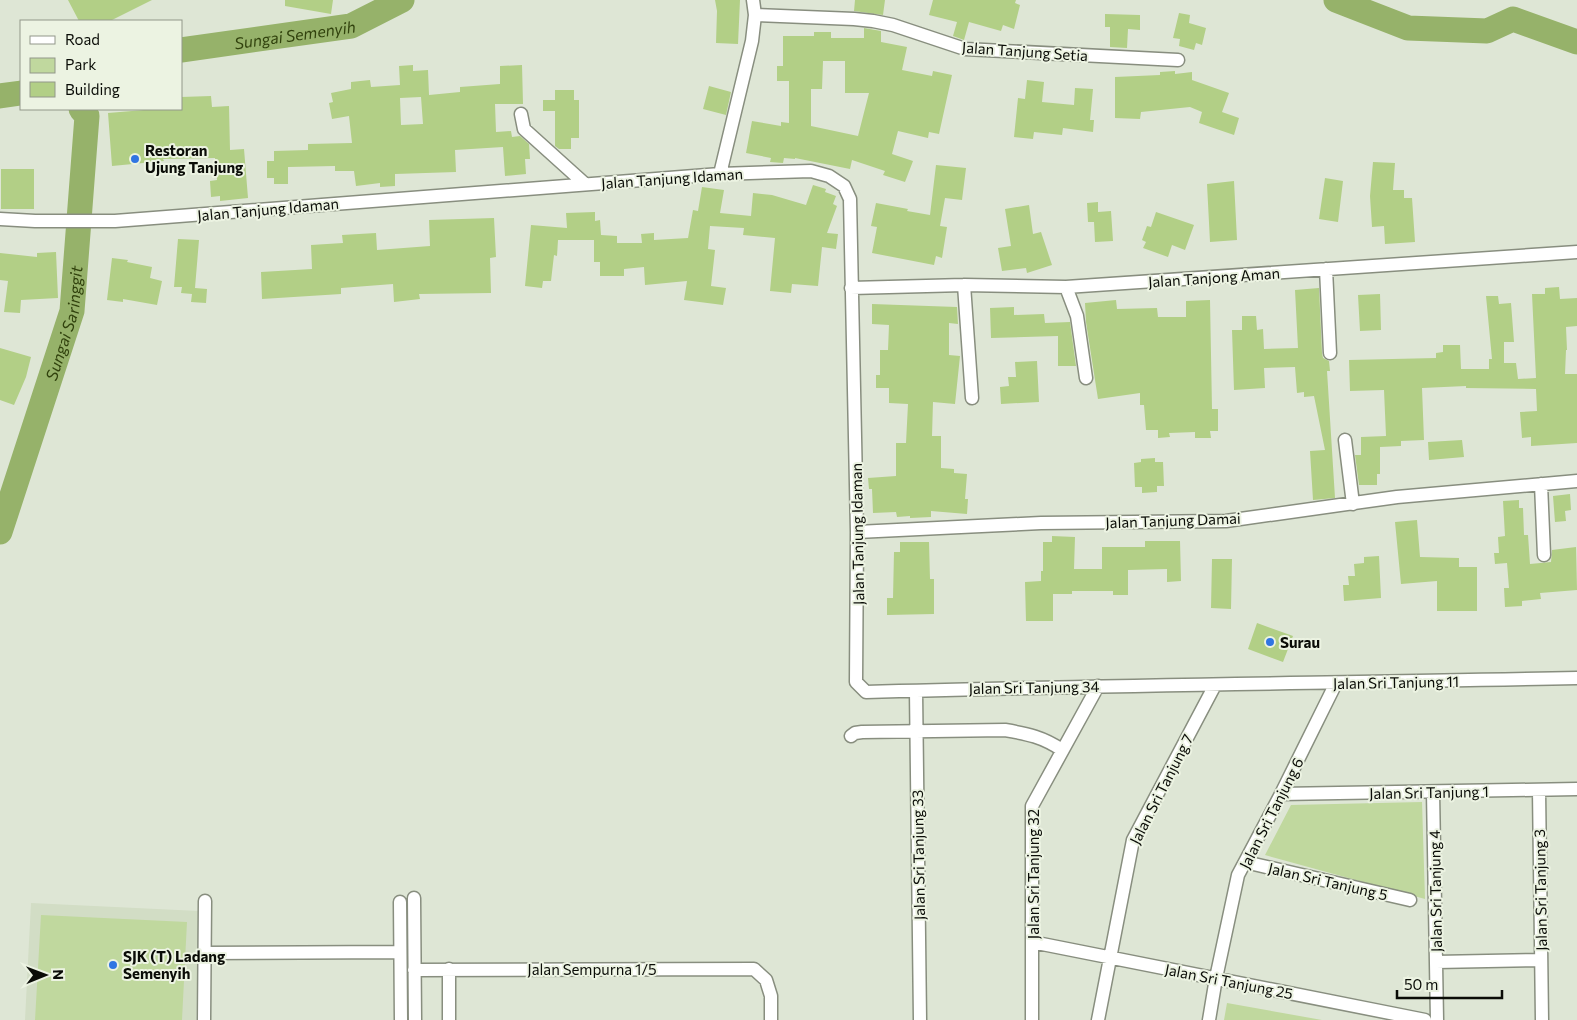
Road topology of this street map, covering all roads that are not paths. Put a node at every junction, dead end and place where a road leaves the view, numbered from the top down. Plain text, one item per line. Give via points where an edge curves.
1 (753, 0) edge
2 (755, 15) junction
3 (1178, 60) dead end
4 (521, 114) dead end
5 (720, 174) junction
6 (585, 184) junction
7 (0, 219) edge
8 (1577, 252) edge
9 (1326, 269) junction
10 (964, 285) junction
11 (1066, 287) junction
12 (851, 288) junction
13 (1330, 353) dead end
14 (1086, 378) dead end
15 (972, 398) dead end
16 (1345, 440) dead end
17 (1577, 481) edge
18 (1541, 484) junction
19 (1354, 504) junction
20 (857, 532) junction
21 (1544, 555) dead end
22 (1577, 678) edge
23 (856, 682) joint
24 (1336, 683) junction
25 (1215, 685) junction
26 (1098, 686) junction
27 (916, 691) junction
28 (917, 732) junction
29 (851, 736) dead end
30 (1062, 750) junction
31 (1577, 789) edge
32 (1538, 790) junction
33 (1434, 792) junction
34 (1281, 794) junction
35 (1245, 862) junction
36 (414, 898) dead end
37 (1410, 900) dead end
38 (205, 901) dead end
39 (400, 902) dead end
40 (1032, 942) junction
41 (400, 952) junction
42 (204, 953) junction
43 (1111, 958) junction
44 (1541, 960) junction
45 (1436, 962) junction
46 (449, 969) junction
47 (414, 970) junction
48 (1216, 978) junction
49 (204, 1020) edge
50 (401, 1020) edge
51 (414, 1020) edge
52 (449, 1020) edge
53 (771, 1020) edge
54 (920, 1020) edge
55 (1032, 1020) edge
56 (1098, 1020) edge
57 (1209, 1020) edge
58 (1425, 1020) edge
59 (1437, 1020) edge
60 (1542, 1020) edge

1 - 2 street
2 - 3 street, Jalan Tanjung Setia via 873,21 965,49
2 - 5 street via 752,41
4 - 6 street via 524,129
5 - 6 street, Jalan Tanjung Idaman
5 - 12 street, Jalan Tanjung Idaman via 811,171 829,176 844,186 850,199
6 - 7 street, Jalan Tanjung Idaman via 115,222
8 - 9 street, Jalan Tanjong Aman
9 - 11 street, Jalan Tanjong Aman
9 - 13 street
10 - 11 street, Jalan Tanjong Aman
10 - 12 street, Jalan Tanjong Aman
10 - 15 street
11 - 14 street via 1077,316
12 - 20 street, Jalan Tanjung Idaman
16 - 19 street
17 - 18 street, Jalan Tanjung Damai
18 - 19 street, Jalan Tanjung Damai
18 - 21 street
19 - 20 street, Jalan Tanjung Damai via 1226,521 1041,523
20 - 23 street, Jalan Tanjung Idaman
22 - 24 street, Jalan Sri Tanjung 11
23 - 27 street, Jalan Sri Tanjung 34 via 866,692
24 - 25 street, Jalan Sri Tanjung 11
24 - 34 street, Jalan Sri Tanjung 6
25 - 26 street, Jalan Sri Tanjung 34
25 - 43 street, Jalan Sri Tanjung 7 via 1133,840
26 - 27 street, Jalan Sri Tanjung 34
26 - 30 street, Jalan Sri Tanjung 32
27 - 28 street, Jalan Sri Tanjung 33
28 - 29 street via 862,732
28 - 30 street via 1005,730 1047,740
28 - 54 street, Jalan Sri Tanjung 33
30 - 40 street, Jalan Sri Tanjung 32 via 1032,806
31 - 32 street, Jalan Sri Tanjung 1
32 - 33 street, Jalan Sri Tanjung 1
32 - 44 street, Jalan Sri Tanjung 3
33 - 34 street, Jalan Sri Tanjung 1
33 - 45 street, Jalan Sri Tanjung 4
34 - 35 street, Jalan Sri Tanjung 6
35 - 37 street, Jalan Sri Tanjung 5
35 - 48 street, Jalan Sri Tanjung 6 via 1238,875
36 - 47 street
38 - 42 street
39 - 41 street
40 - 43 street, Jalan Sri Tanjung 25
40 - 55 street, Jalan Sri Tanjung 32
41 - 42 street
41 - 50 street
42 - 49 street
43 - 48 street, Jalan Sri Tanjung 25
43 - 56 street, Jalan Sri Tanjung 7
44 - 45 street
44 - 60 street, Jalan Sri Tanjung 3
45 - 59 street, Jalan Sri Tanjung 4
46 - 47 street, Jalan Sempurna 1/5
46 - 52 street
46 - 53 street, Jalan Sempurna 1/5 via 754,969 766,980 771,996
47 - 51 street
48 - 57 street, Jalan Sri Tanjung 6
48 - 58 street, Jalan Sri Tanjung 25

